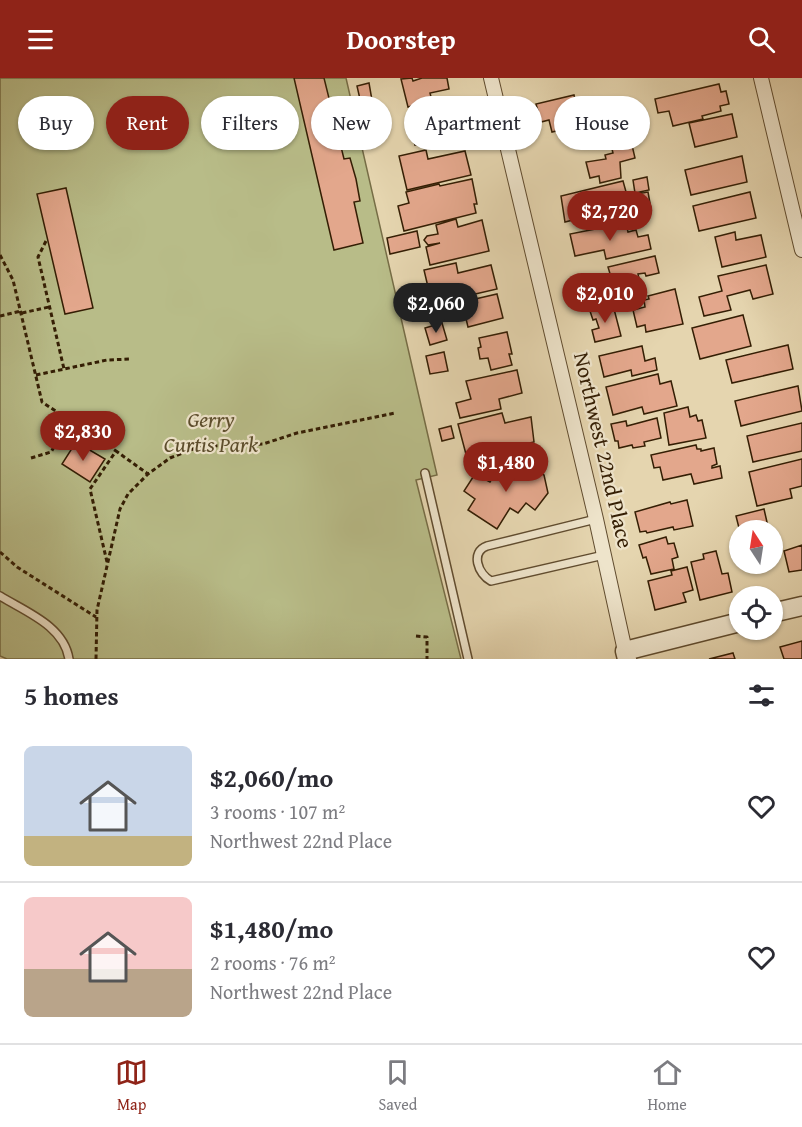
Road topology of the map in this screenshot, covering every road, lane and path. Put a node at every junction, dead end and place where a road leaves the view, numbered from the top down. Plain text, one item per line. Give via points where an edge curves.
1 (491, 78) edge
2 (761, 78) edge
3 (46, 241) dead end
4 (802, 250) edge
5 (0, 255) edge
6 (50, 307) junction
7 (21, 312) junction
8 (0, 316) edge
9 (131, 359) dead end
10 (64, 369) junction
11 (36, 375) junction
12 (394, 413) dead end
13 (70, 421) junction
14 (116, 451) junction
15 (31, 458) dead end
16 (425, 473) dead end
17 (148, 474) junction
18 (596, 519) junction
19 (0, 552) edge
20 (604, 555) junction
21 (108, 563) junction
22 (0, 596) edge
23 (802, 606) edge
24 (783, 610) edge
25 (96, 617) junction
26 (729, 625) edge
27 (416, 636) dead end
28 (626, 655) edge
29 (69, 659) edge
30 (96, 659) edge
31 (427, 659) edge
32 (468, 659) edge

1 - 18 street, Northwest 22nd Place
2 - 4 street
3 - 6 path via 38,257
5 - 7 path via 13,280
6 - 7 path
6 - 10 path
7 - 8 path
7 - 11 path
9 - 10 path
10 - 11 path
11 - 13 path via 42,402
12 - 17 path via 263,444 192,449 170,458
13 - 14 path
13 - 15 path via 51,452
14 - 17 path
14 - 21 path via 90,489
16 - 32 lane
17 - 21 path via 123,502
18 - 20 street, Northwest 22nd Place
18 - 20 lane via 480,548 477,559 485,578 491,581
19 - 25 path
20 - 28 street, Northwest 22nd Place
21 - 25 path
22 - 29 lane via 54,630
23 - 24 street
25 - 30 path
26 - 28 street
27 - 31 path via 427,637

